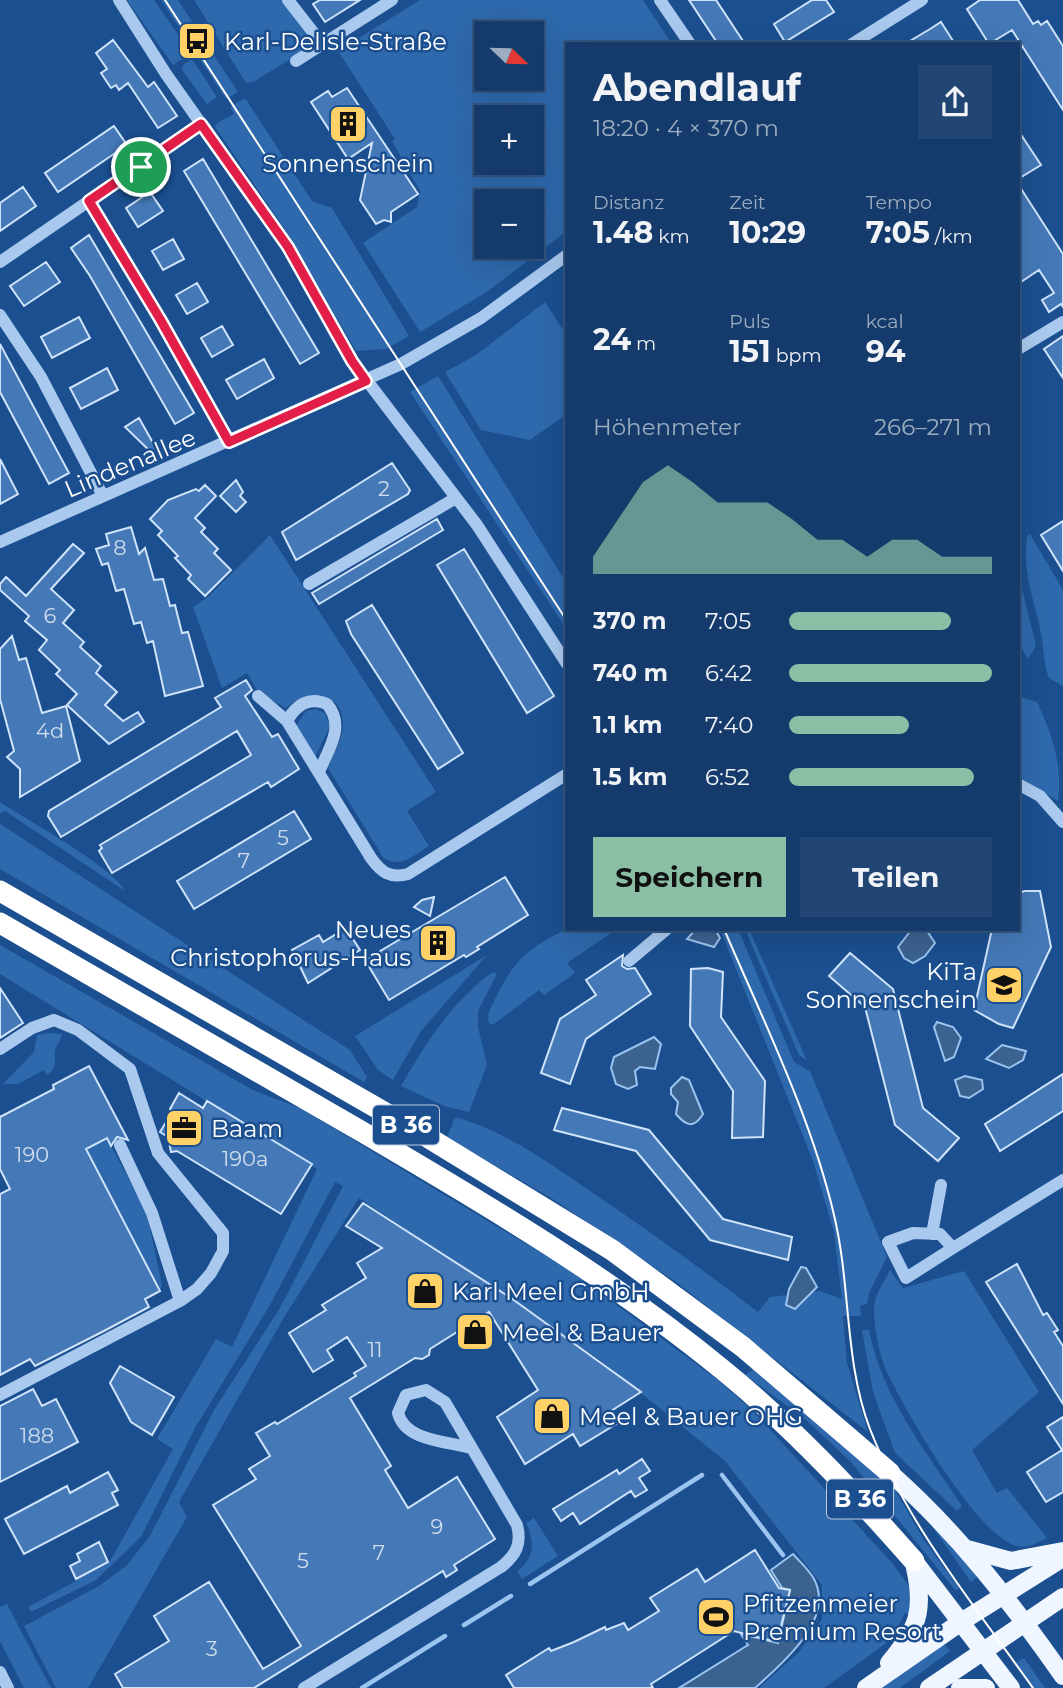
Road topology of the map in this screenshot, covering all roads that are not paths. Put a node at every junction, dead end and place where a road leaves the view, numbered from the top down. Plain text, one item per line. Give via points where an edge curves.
1 (119, 0) edge
2 (288, 0) edge
3 (393, 0) edge
4 (660, 0) edge
5 (922, 0) edge
6 (689, 42) edge
7 (855, 42) edge
8 (323, 45) junction
9 (296, 61) dead end
10 (201, 124) junction
11 (89, 201) junction
12 (565, 256) edge
13 (0, 262) edge
14 (0, 315) edge
15 (1063, 322) edge
16 (1020, 348) edge
17 (366, 381) junction
18 (229, 442) junction
19 (103, 496) junction
20 (456, 498) junction
21 (0, 542) edge
22 (309, 584) dead end
23 (565, 661) edge
24 (258, 696) dead end
25 (287, 720) junction
26 (319, 772) junction
27 (565, 775) edge
28 (1020, 785) edge
29 (1063, 822) edge
30 (0, 891) edge
31 (0, 923) edge
32 (665, 931) edge
33 (0, 936) edge
34 (37, 944) junction
35 (629, 961) dead end
36 (0, 1049) edge
37 (120, 1145) dead end
38 (1063, 1180) edge
39 (941, 1185) dead end
40 (932, 1234) junction
41 (953, 1248) junction
42 (180, 1301) junction
43 (0, 1395) edge
44 (471, 1448) junction
45 (890, 1473) joint
46 (967, 1549) junction
47 (1063, 1551) edge
48 (1063, 1558) edge
49 (914, 1561) junction
50 (1005, 1594) junction
51 (1063, 1597) edge
52 (1026, 1621) junction
53 (961, 1622) junction
54 (982, 1649) junction
55 (0, 1672) edge
56 (1063, 1676) edge
57 (870, 1685) edge
58 (8, 1688) edge
59 (304, 1688) edge
60 (929, 1688) edge
61 (960, 1688) edge
62 (986, 1688) edge
63 (1011, 1688) edge

1 - 10 street
2 - 8 street
3 - 8 street
4 - 6 street
5 - 7 street
8 - 9 street
10 - 11 street
10 - 17 street via 288,247
11 - 13 street
11 - 18 street
12 - 17 street, Lindenallee via 481,318
14 - 19 street via 41,377
15 - 16 street
17 - 18 street, Lindenallee
17 - 20 street
18 - 19 street, Lindenallee
19 - 21 street, Lindenallee
20 - 22 street
20 - 23 street
24 - 25 street
25 - 26 street
25 - 26 street via 309,701 327,704 335,715 335,734
26 - 27 street via 380,870 399,876
28 - 29 street via 1040,796
30 - 45 highway, B 36 via 429,1138 612,1250 743,1347
31 - 34 highway, B 36
32 - 35 street
33 - 34 highway
34 - 49 highway, B 36 via 594,1273 724,1371 794,1433
36 - 42 street via 54,1020 78,1030 130,1069 158,1153 223,1233 223,1251 211,1273
37 - 42 street via 152,1213
38 - 41 street
39 - 40 street
40 - 41 street via 940,1234
40 - 41 street via 913,1233 888,1242 906,1278
42 - 43 street
44 - 44 street via 437,1395 426,1390 406,1395 398,1413 404,1427
44 - 59 street via 517,1525 520,1543 515,1553 501,1567
45 - 46 main road, B 36
46 - 47 main road via 1011,1561
46 - 50 main road, B 36
48 - 50 main road
49 - 53 main road, B 36
49 - 57 main road via 918,1618 902,1648
50 - 52 main road, B 36
50 - 53 main road
51 - 52 main road
52 - 54 main road
52 - 56 main road, B 36
53 - 54 main road, B 36
53 - 57 main road
54 - 60 main road
54 - 63 main road, B 36
55 - 58 street
61 - 62 main road

